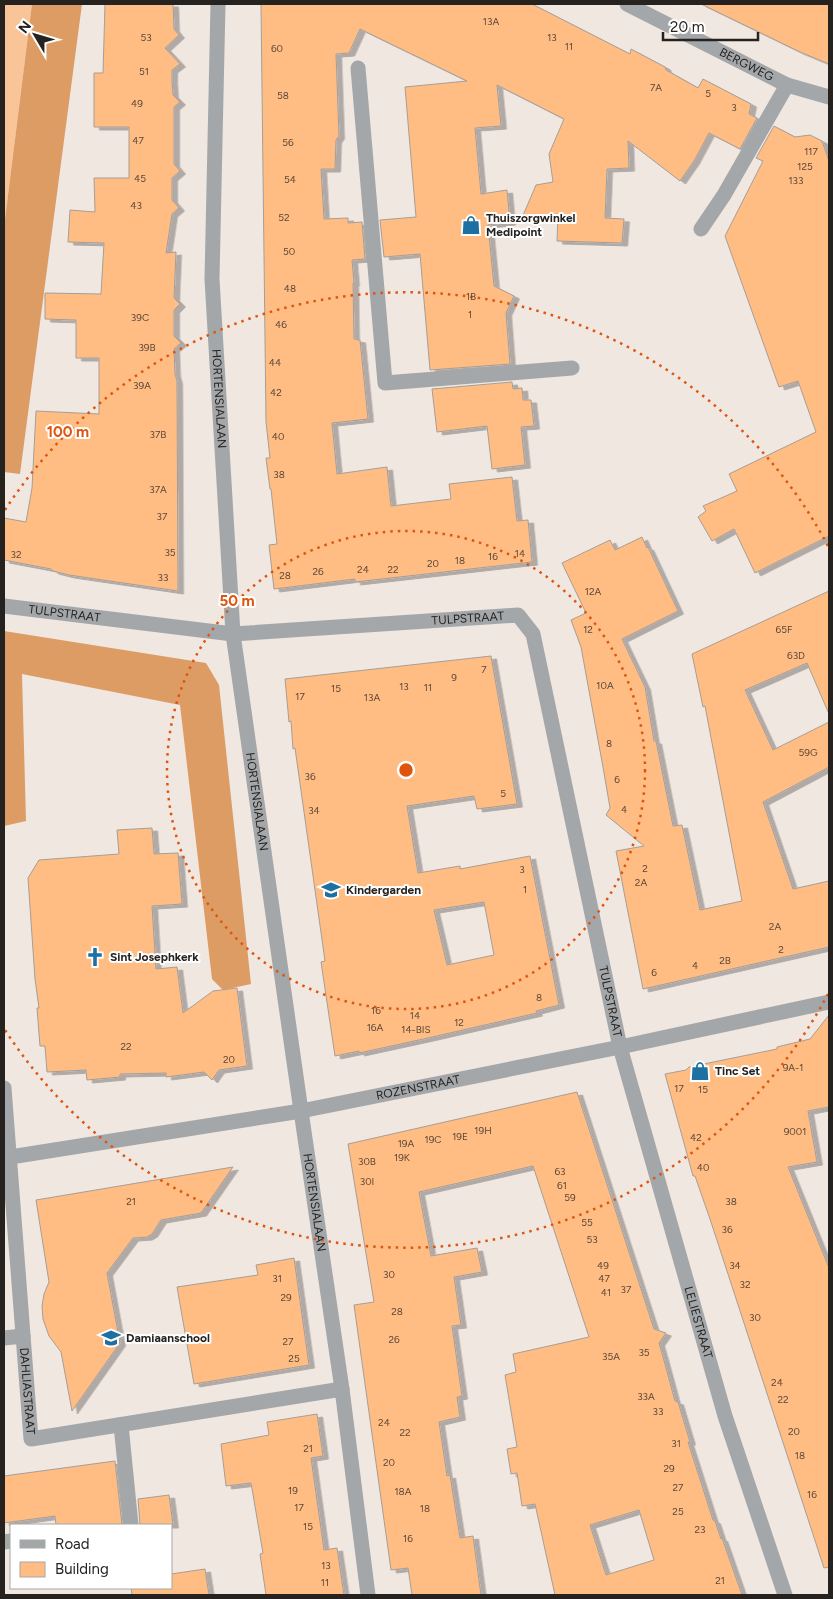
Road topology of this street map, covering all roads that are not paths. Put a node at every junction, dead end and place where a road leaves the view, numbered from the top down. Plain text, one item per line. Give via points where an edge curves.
1 (218, 4) edge
2 (627, 4) edge
3 (358, 68) dead end
4 (787, 84) junction
5 (829, 97) edge
6 (701, 229) dead end
7 (572, 368) dead end
8 (4, 606) edge
9 (233, 634) junction
10 (829, 1002) edge
11 (620, 1047) junction
12 (4, 1088) edge
13 (300, 1110) junction
14 (7, 1158) edge
15 (23, 1336) junction
16 (4, 1338) edge
17 (342, 1389) junction
18 (121, 1425) junction
19 (131, 1524) edge
20 (368, 1595) edge
21 (785, 1595) edge

1 - 9 street, HORTENSIALAAN via 212,279
2 - 4 street, BERGWEG
3 - 7 street via 385,383
4 - 5 street, BERGWEG
4 - 6 street
8 - 9 street, TULPSTRAAT
9 - 11 street, TULPSTRAAT via 518,615 533,634
9 - 13 street, HORTENSIALAAN
10 - 11 street, ROZENSTRAAT
11 - 13 street, ROZENSTRAAT
11 - 21 street, LELIESTRAAT via 725,1416
12 - 14 street, DAHLIASTRAAT
13 - 14 street, ROZENSTRAAT
13 - 17 street, HORTENSIALAAN
14 - 15 street, DAHLIASTRAAT
15 - 16 street
15 - 18 street, DAHLIASTRAAT via 31,1440
17 - 18 street, DAHLIASTRAAT
17 - 20 street, HORTENSIALAAN
18 - 19 street

